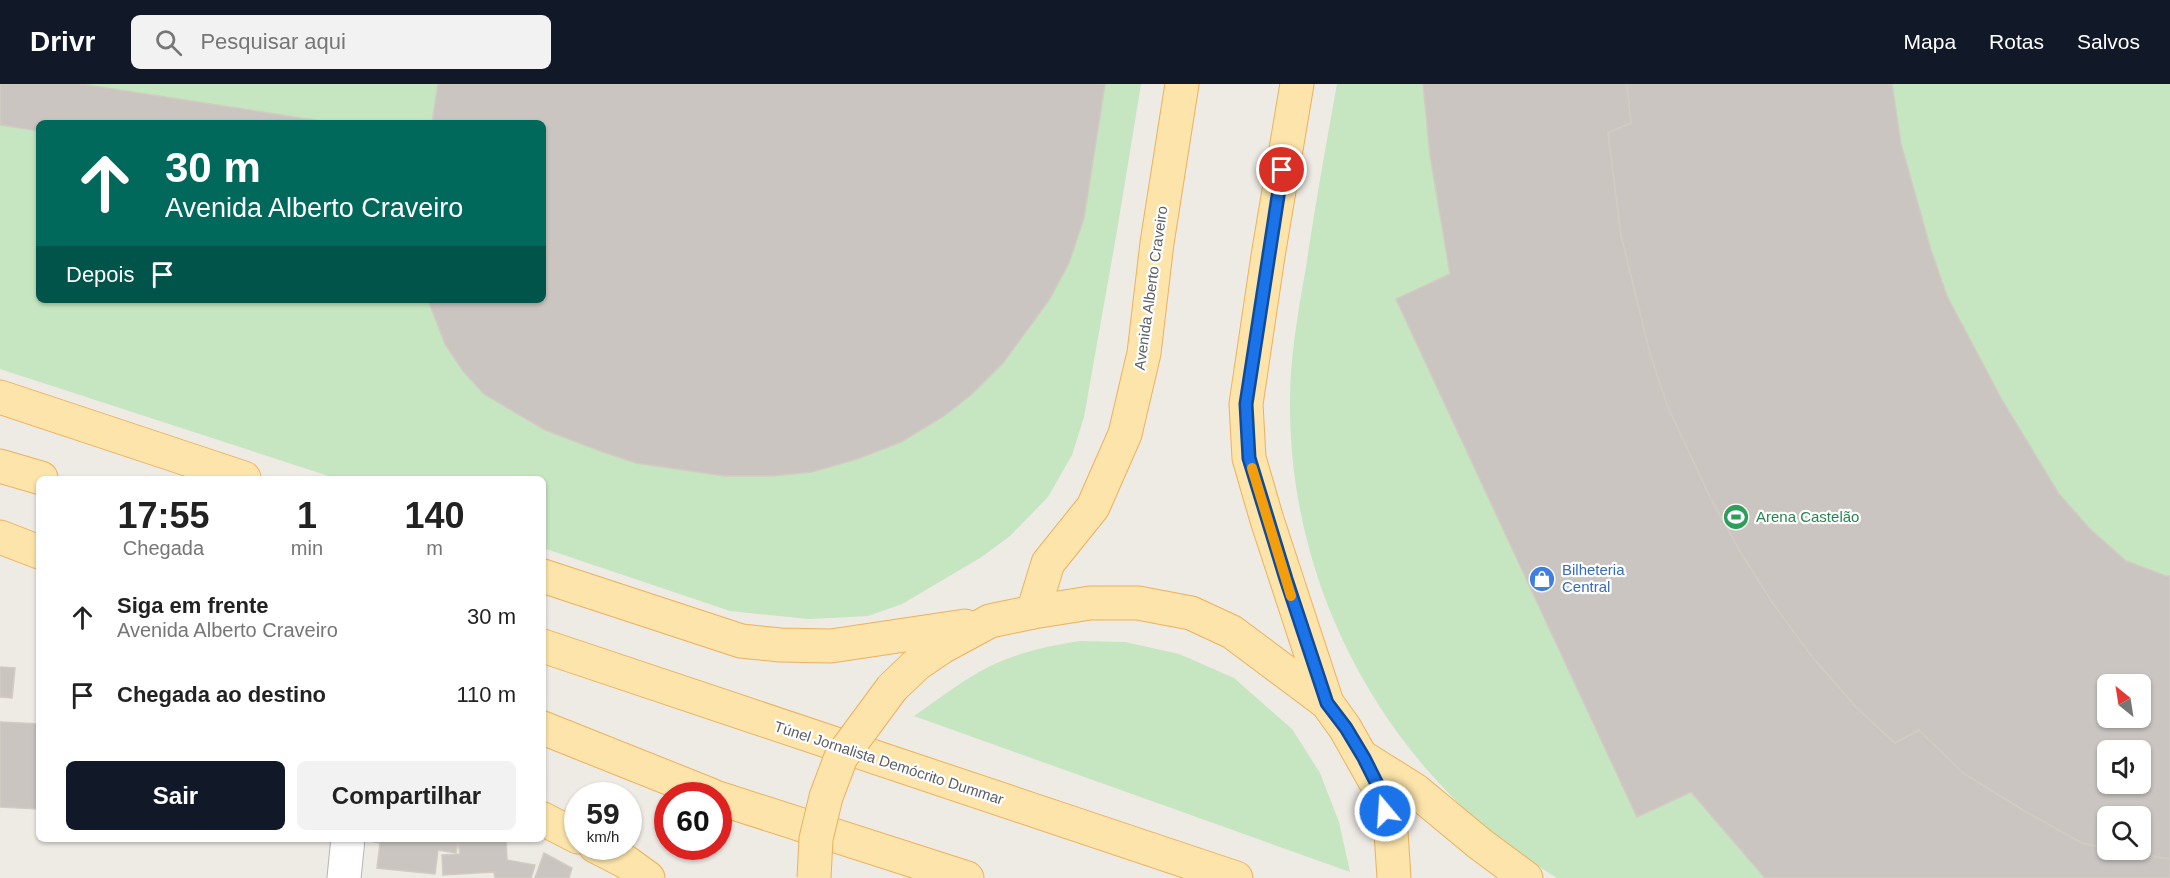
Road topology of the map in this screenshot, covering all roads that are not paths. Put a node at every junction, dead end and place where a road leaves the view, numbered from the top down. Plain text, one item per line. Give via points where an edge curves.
1 (1182, 84) edge
2 (1297, 84) edge
3 (0, 397) edge
4 (0, 466) edge
5 (238, 476) edge
6 (36, 477) edge
7 (0, 537) edge
8 (36, 551) edge
9 (546, 577) edge
10 (1033, 612) junction
11 (990, 621) junction
12 (546, 647) edge
13 (1327, 703) junction
14 (546, 729) edge
15 (1364, 758) junction
16 (678, 782) edge
17 (732, 802) edge
18 (546, 821) edge
19 (564, 830) edge
20 (348, 842) edge
21 (622, 860) edge
22 (344, 878) edge
23 (648, 878) edge
24 (814, 878) edge
25 (967, 878) edge
26 (1236, 878) edge
27 (1394, 878) edge
28 (1526, 878) edge

1 - 10 main road, Avenida Alberto Craveiro via 1144,353 1125,434 1093,507 1048,563
2 - 13 main road via 1246,404 1249,458
3 - 5 main road
4 - 6 main road
7 - 8 main road
9 - 11 main road via 741,641 780,645 831,646
10 - 11 main road
10 - 13 main road via 1090,603 1138,603 1191,613 1232,632
11 - 24 main road, bridge via 917,664 892,688 841,757 816,839
12 - 26 main road, Túnel Jornalista Demócrito Dummar
13 - 15 main road
14 - 16 main road
15 - 27 main road via 1380,790 1391,832
15 - 28 main road via 1415,790
17 - 25 main road
18 - 19 main road
20 - 22 street
21 - 23 main road

